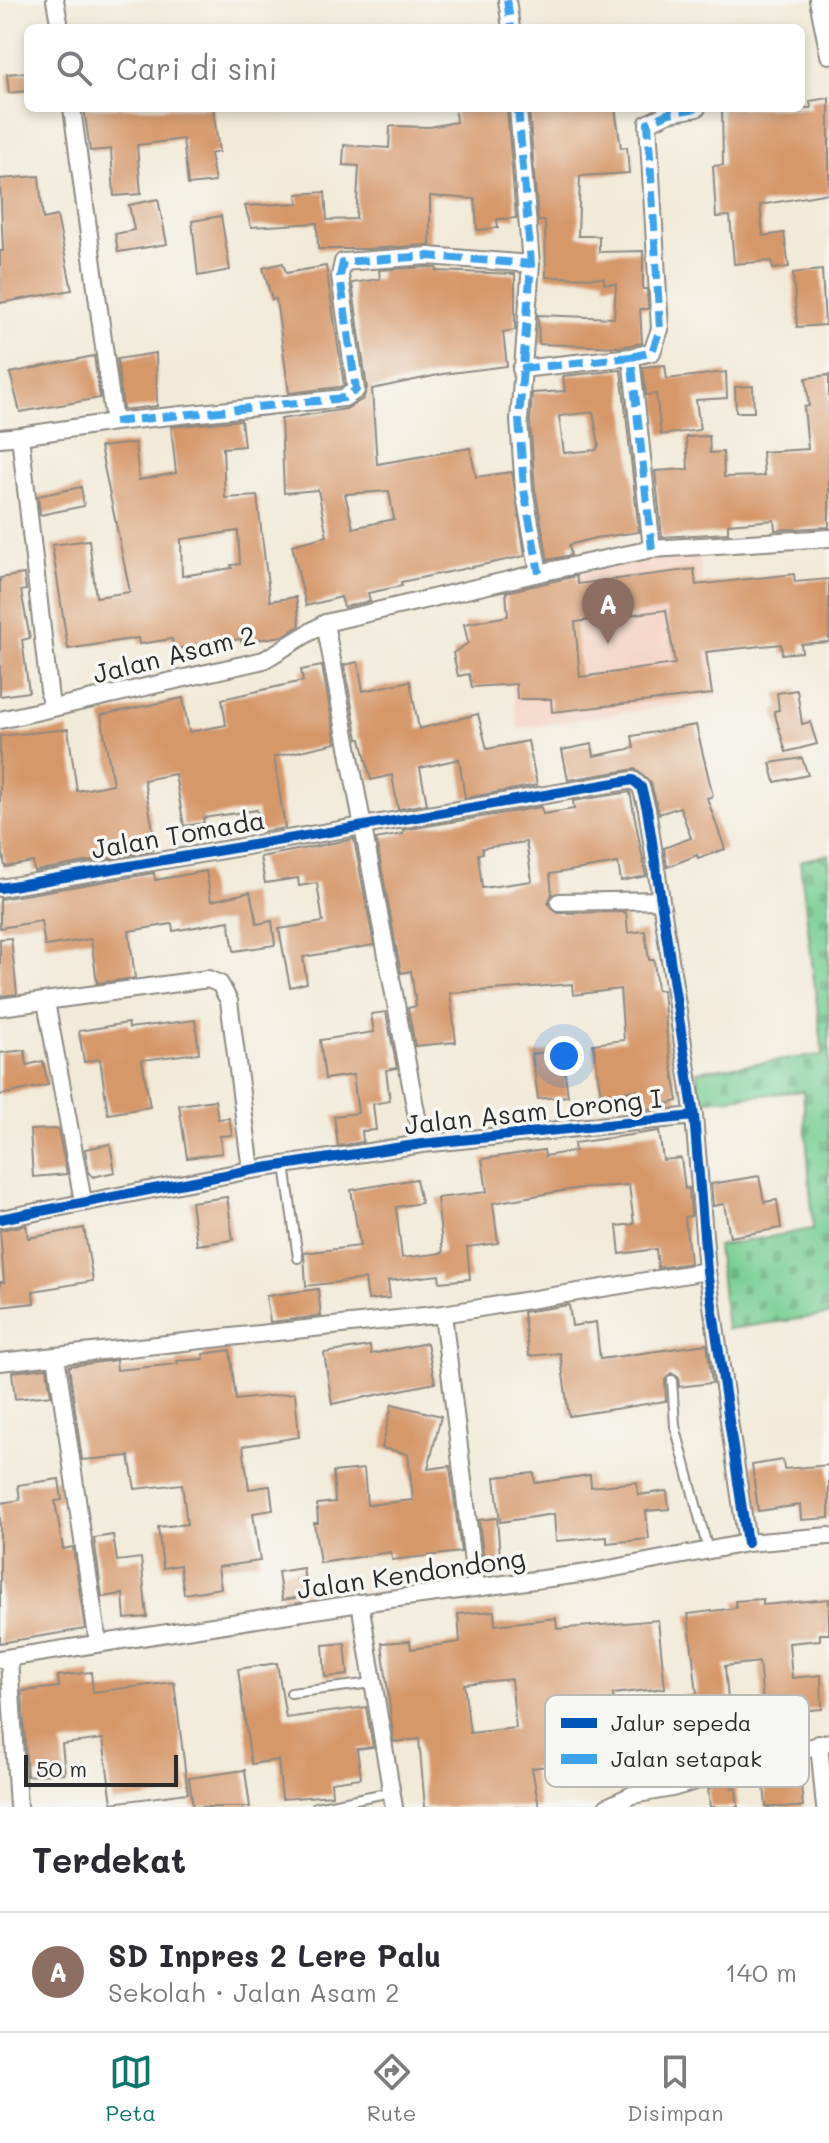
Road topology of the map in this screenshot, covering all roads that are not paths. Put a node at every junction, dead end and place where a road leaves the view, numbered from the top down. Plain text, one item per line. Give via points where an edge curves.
1 (55, 0) edge
2 (507, 0) edge
3 (818, 0) edge
4 (59, 24) edge
5 (510, 24) edge
6 (829, 55) edge
7 (73, 112) edge
8 (518, 112) edge
9 (675, 112) edge
10 (531, 264) junction
11 (631, 357) junction
12 (521, 369) junction
13 (114, 422) junction
14 (20, 436) junction
15 (0, 438) edge
16 (829, 538) edge
17 (652, 549) junction
18 (539, 573) junction
19 (325, 623) junction
20 (51, 708) junction
21 (0, 720) edge
22 (364, 828) junction
23 (0, 888) edge
24 (661, 900) junction
25 (559, 902) dead end
26 (46, 1002) junction
27 (0, 1007) edge
28 (694, 1116) junction
29 (422, 1144) junction
30 (285, 1165) junction
31 (251, 1170) junction
32 (83, 1201) junction
33 (0, 1219) edge
34 (298, 1258) dead end
35 (707, 1271) junction
36 (443, 1314) junction
37 (56, 1356) junction
38 (0, 1362) edge
39 (672, 1380) dead end
40 (829, 1536) edge
41 (747, 1543) junction
42 (708, 1550) junction
43 (476, 1588) junction
44 (360, 1603) junction
45 (98, 1643) junction
46 (5, 1659) edge
47 (372, 1683) junction
48 (291, 1693) dead end
49 (824, 1743) edge
50 (675, 1787) edge
51 (392, 1800) edge
52 (18, 1807) edge
53 (316, 1807) edge
54 (607, 1807) edge
55 (825, 1807) edge

1 - 4 street
2 - 5 street
3 - 6 street
7 - 13 street
8 - 10 street
9 - 11 street via 648,123 660,329 652,352
10 - 12 street
10 - 13 street via 428,256 343,262 340,276 356,390 352,394
11 - 12 street
11 - 17 street
12 - 18 street via 524,490
13 - 14 street
14 - 15 street
14 - 20 street
16 - 17 street, Jalan Asam 2
17 - 18 street, Jalan Asam 2
18 - 19 street, Jalan Asam 2
19 - 20 street, Jalan Asam 2 via 264,660
19 - 22 street, Jalan Asam Lorong I
20 - 21 street, Jalan Asam 2
22 - 23 street, Jalan Tomada via 282,837
22 - 24 street, Jalan Tomada via 633,780 641,787 647,809
22 - 29 street, Jalan Asam Lorong I
24 - 25 street
24 - 28 street
26 - 27 street
26 - 31 street via 208,979 220,984 229,1001
26 - 32 street
28 - 29 street, Jalan Asam Lorong I
28 - 35 street, Jalan Asam Lorong I
29 - 30 street, Jalan Asam Lorong I
30 - 31 street, Jalan Asam Lorong I
30 - 34 lane
31 - 32 street, Jalan Asam Lorong I
32 - 33 street, Jalan Asam Lorong I
35 - 36 street
35 - 41 street, Jalan Asam Lorong I
36 - 37 street
36 - 43 street
37 - 38 street
37 - 45 street
39 - 42 lane via 675,1426
40 - 41 street, Jalan Kendondong
41 - 42 street, Jalan Kendondong
42 - 43 street, Jalan Kendondong
43 - 44 street, Jalan Kendondong
44 - 45 street, Jalan Kendondong
44 - 47 street
45 - 46 street, Jalan Kendondong
46 - 52 street
47 - 48 lane
47 - 51 street
49 - 55 street
50 - 54 street via 632,1795
51 - 53 lane

